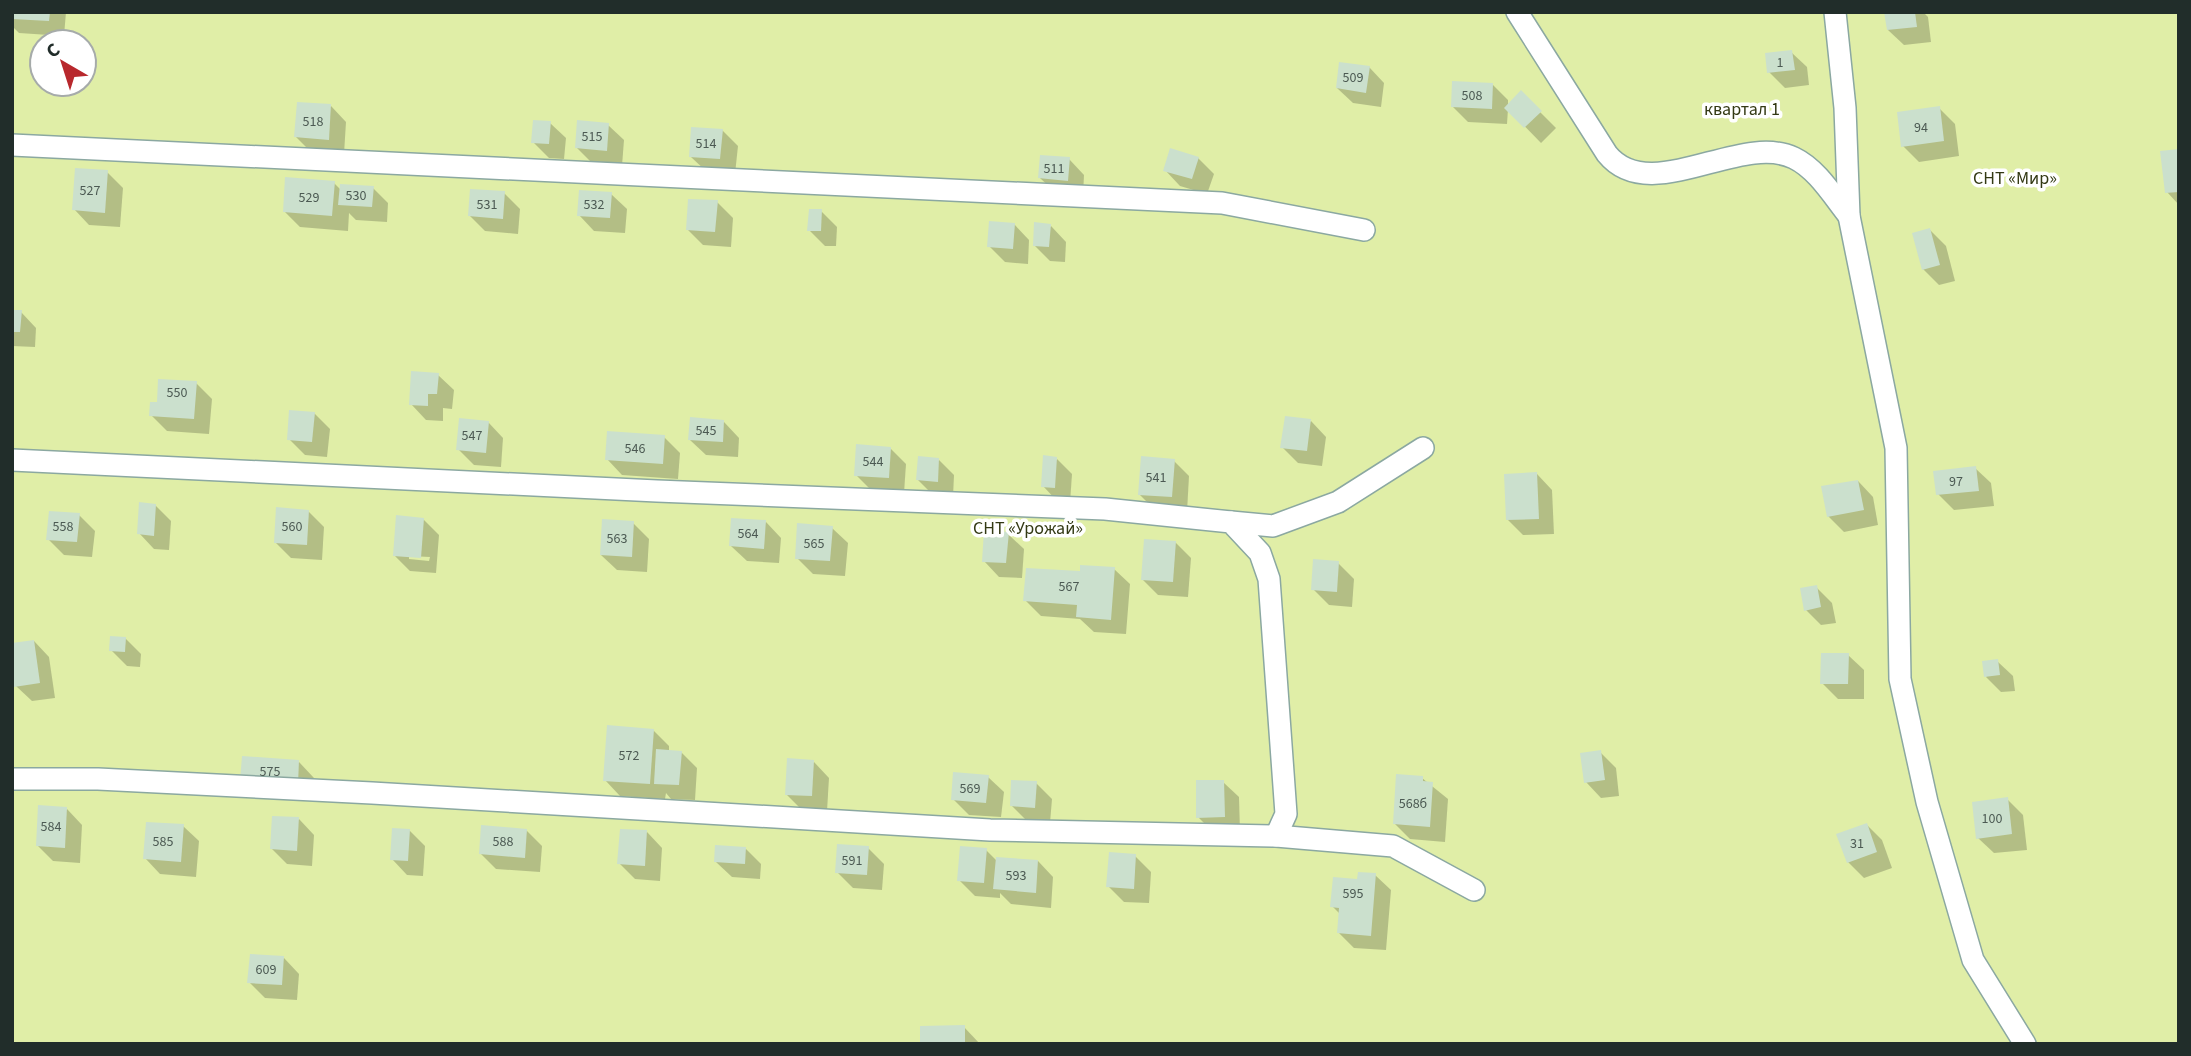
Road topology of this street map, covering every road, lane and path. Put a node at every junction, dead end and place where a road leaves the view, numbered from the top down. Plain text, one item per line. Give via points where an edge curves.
1 (1517, 12) edge
2 (1835, 12) edge
3 (12, 145) edge
4 (1849, 216) junction
5 (1364, 230) dead end
6 (1423, 448) dead end
7 (12, 460) edge
8 (1231, 522) junction
9 (12, 779) edge
10 (1276, 836) junction
11 (1474, 890) dead end
12 (2025, 1044) edge

1 - 4 lane via 1607,154 1626,170 1637,174 1688,168 1765,150 1810,167
2 - 4 lane
3 - 5 lane via 1222,203
4 - 12 lane via 1896,449 1900,679 1927,802 1973,960
6 - 8 lane via 1338,502 1273,526
7 - 8 lane via 1105,509
8 - 10 lane via 1260,553 1269,579 1286,814
9 - 10 lane via 372,793 990,830
10 - 11 lane via 1392,846

